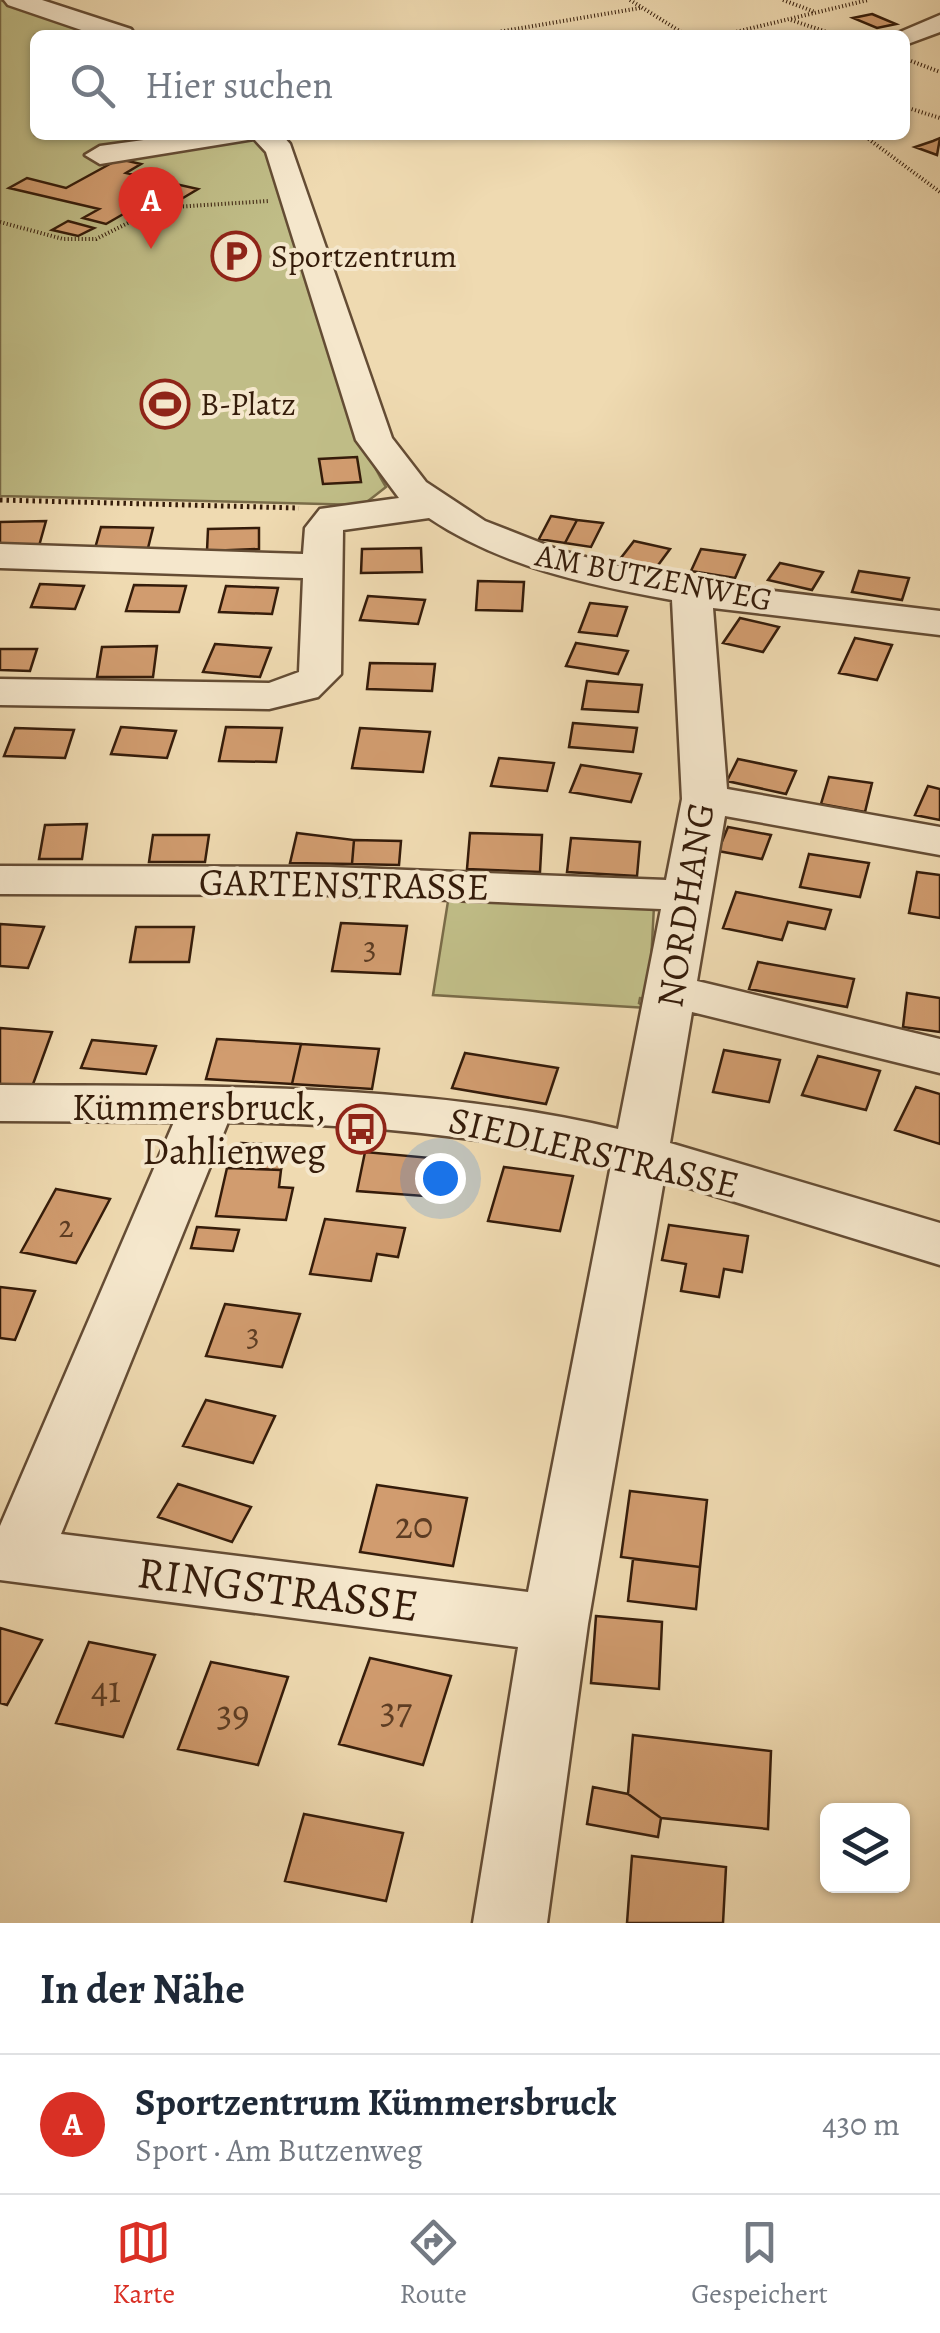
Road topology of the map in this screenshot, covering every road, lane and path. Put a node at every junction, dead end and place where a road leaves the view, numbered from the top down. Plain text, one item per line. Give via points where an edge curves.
1 (17, 0) edge
2 (630, 0) edge
3 (783, 0) edge
4 (868, 0) edge
5 (913, 0) edge
6 (640, 8) junction
7 (940, 11) edge
8 (816, 12) junction
9 (790, 19) junction
10 (940, 23) edge
11 (107, 30) edge
12 (510, 30) edge
13 (677, 30) edge
14 (744, 30) edge
15 (822, 30) edge
16 (916, 54) edge
17 (910, 109) edge
18 (940, 118) edge
19 (206, 140) edge
20 (271, 140) edge
21 (869, 140) edge
22 (100, 155) dead end
23 (940, 192) edge
24 (295, 199) junction
25 (0, 222) edge
26 (0, 500) edge
27 (433, 506) junction
28 (334, 516) junction
29 (0, 556) edge
30 (324, 567) junction
31 (693, 590) junction
32 (940, 623) edge
33 (0, 692) edge
34 (705, 800) junction
35 (940, 842) edge
36 (0, 880) edge
37 (689, 896) junction
38 (673, 991) junction
39 (940, 1056) edge
40 (0, 1104) edge
41 (208, 1106) junction
42 (637, 1156) junction
43 (940, 1244) edge
44 (10, 1554) edge
45 (555, 1624) junction
46 (510, 1923) edge

1 - 11 street
2 - 6 path
3 - 8 path
4 - 8 path
5 - 7 street
6 - 12 path
6 - 13 path
8 - 9 path
9 - 14 path
9 - 15 path
10 - 16 street
17 - 18 path
19 - 22 street
20 - 24 street, AM BUTZENWEG
21 - 23 path
24 - 25 path via 158,208 96,238 63,239
24 - 27 street, AM BUTZENWEG via 374,440 396,477
26 - 28 path via 300,508
27 - 28 street
27 - 31 street, AM BUTZENWEG via 537,557
28 - 30 street via 324,528
29 - 30 street
30 - 33 street via 320,674 297,692
31 - 32 street, AM BUTZENWEG
31 - 34 street, NORDHANG
34 - 35 street
34 - 37 street, NORDHANG
36 - 37 street, GARTENSTRASSE via 330,881
37 - 38 street, NORDHANG
38 - 39 street
38 - 42 street, NORDHANG
40 - 41 street, SIEDLERSTRASSE
41 - 42 street, SIEDLERSTRASSE via 418,1112
41 - 44 street
42 - 43 street, SIEDLERSTRASSE
42 - 45 street
44 - 45 street, RINGSTRASSE
45 - 46 street

